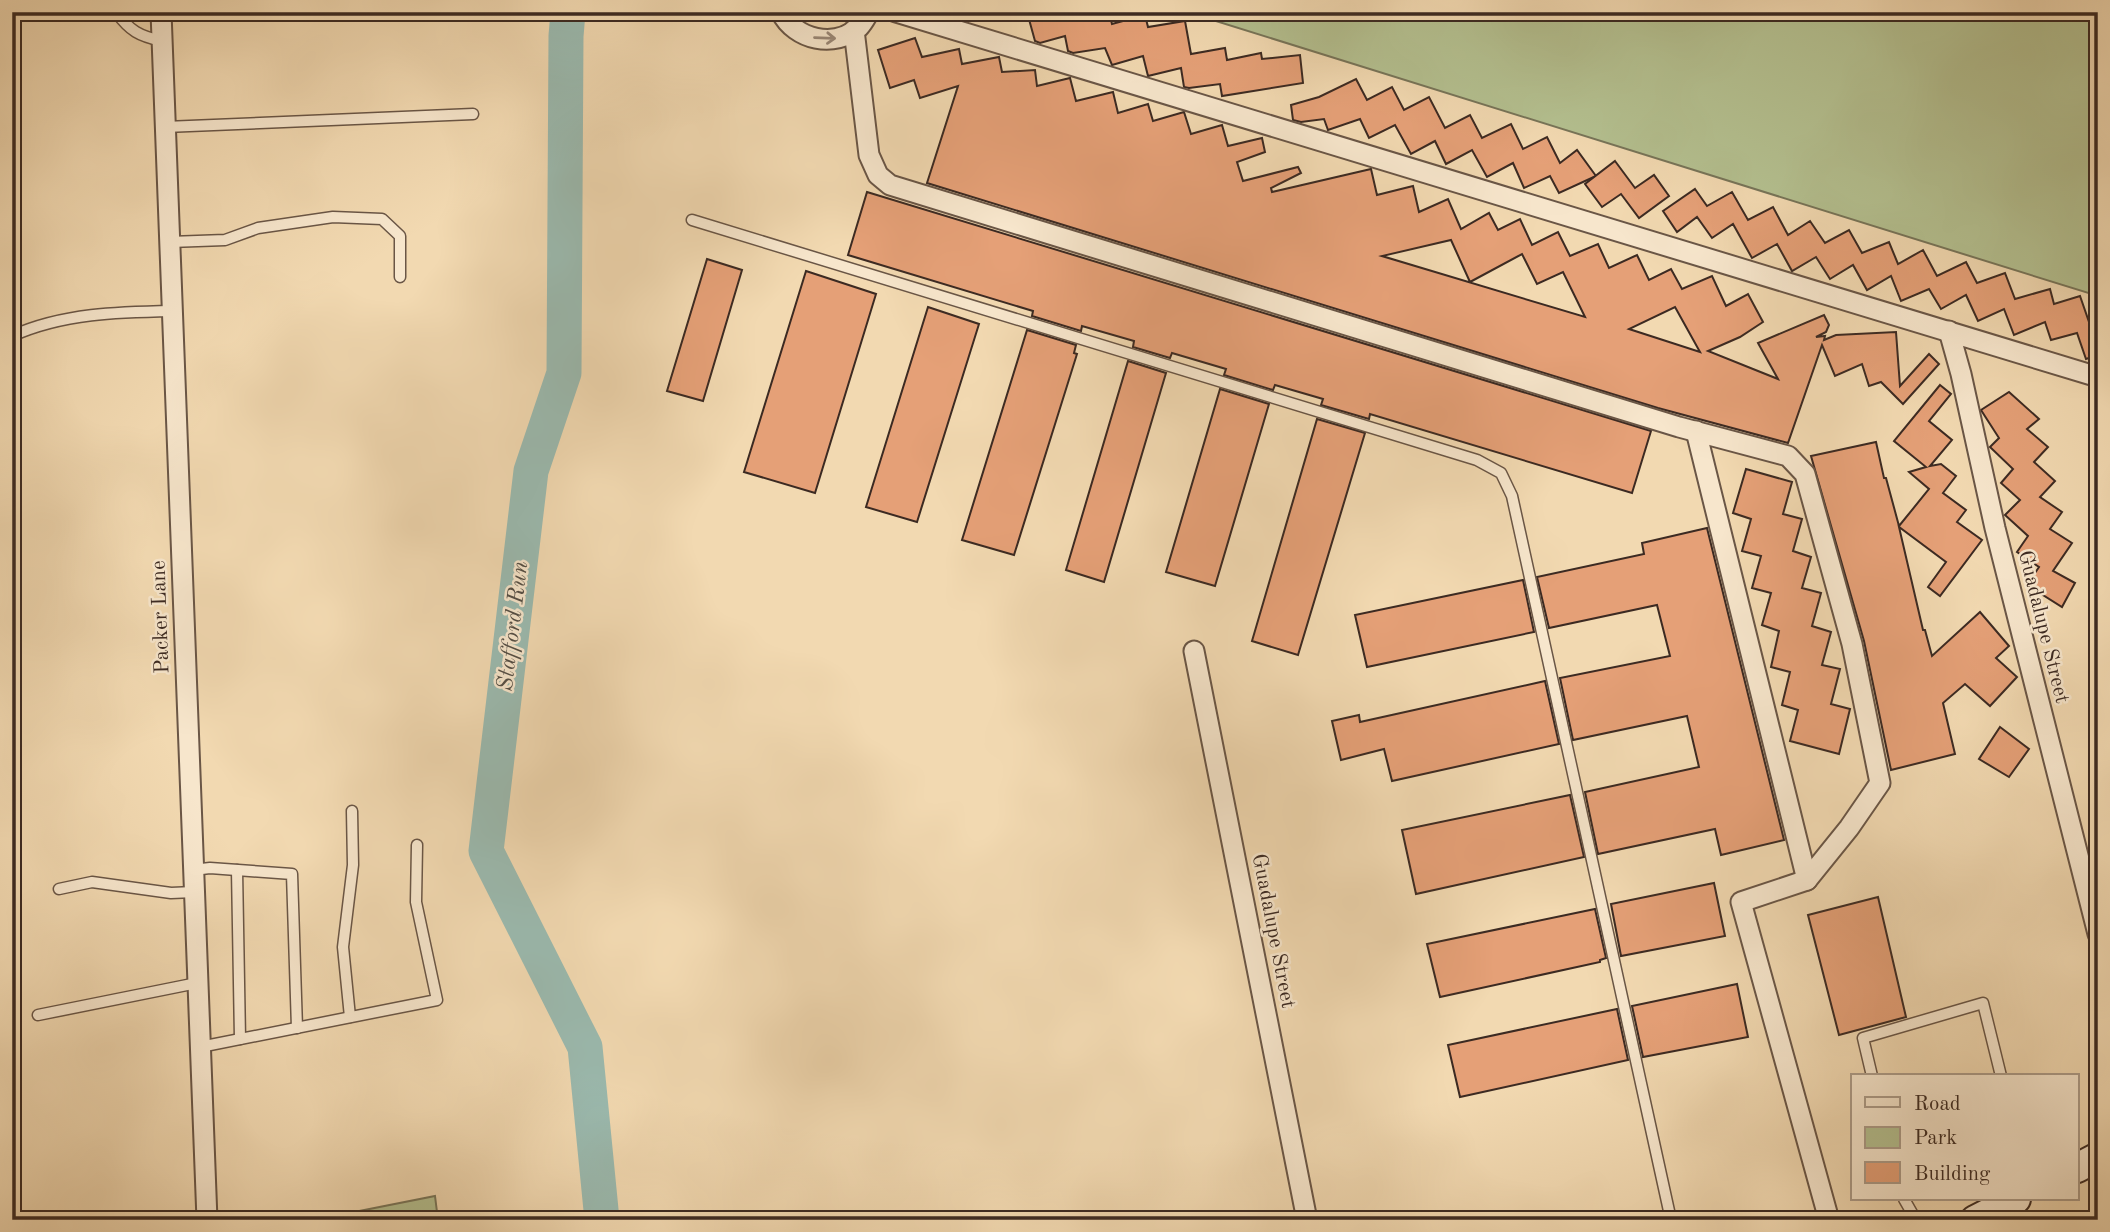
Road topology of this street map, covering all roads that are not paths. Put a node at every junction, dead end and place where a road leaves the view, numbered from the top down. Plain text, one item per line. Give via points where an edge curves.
1 (116, 12) edge
2 (161, 12) edge
3 (781, 12) edge
4 (869, 12) edge
5 (896, 12) edge
6 (854, 30) junction
7 (162, 41) junction
8 (473, 114) dead end
9 (165, 127) junction
10 (692, 220) dead end
11 (170, 242) junction
12 (400, 277) dead end
13 (174, 311) junction
14 (1949, 331) junction
15 (12, 335) edge
16 (2098, 377) edge
17 (1696, 431) junction
18 (1194, 651) dead end
19 (352, 811) dead end
20 (417, 845) dead end
21 (193, 870) junction
22 (237, 870) junction
23 (1807, 880) junction
24 (59, 889) dead end
25 (194, 892) junction
26 (2098, 934) edge
27 (197, 983) junction
28 (38, 1015) dead end
29 (350, 1017) junction
30 (297, 1028) junction
31 (240, 1039) junction
32 (200, 1047) junction
33 (1872, 1074) edge
34 (2001, 1074) edge
35 (2098, 1157) edge
36 (2078, 1167) edge
37 (1905, 1200) edge
38 (2014, 1200) edge
39 (1986, 1217) edge
40 (207, 1220) edge
41 (1307, 1220) edge
42 (1671, 1220) edge
43 (1829, 1220) edge
44 (1916, 1220) edge

1 - 7 lane via 128,28
2 - 7 street, Packer Lane
3 -> 6 street via 787,23 809,38 835,39
4 - 6 street
5 - 14 street
6 - 17 street via 869,155 878,175 890,185
7 - 9 street, Packer Lane
8 - 9 lane
9 - 11 street, Packer Lane
10 - 42 lane via 1477,460 1501,473 1512,496
11 - 12 lane via 225,240 258,228 332,217 382,219 400,236
11 - 13 street, Packer Lane
13 - 15 lane via 94,314
13 - 21 street, Packer Lane
14 - 16 street
14 - 26 street, Guadalupe Street
17 - 23 street
17 - 23 street via 1788,456 1805,474 1852,644 1880,783
18 - 41 street, Guadalupe Street
19 - 29 lane via 353,865 343,947
20 - 29 lane via 416,902 436,1000
21 - 22 lane
21 - 25 street, Packer Lane
22 - 30 lane via 292,874
22 - 31 lane
23 - 43 street via 1741,902
24 - 25 lane via 92,882
25 - 27 street, Packer Lane
27 - 28 lane
27 - 32 street, Packer Lane
29 - 30 lane
30 - 31 lane
31 - 32 lane
32 - 40 street, Packer Lane
33 - 34 lane via 1863,1038 1983,1003
35 - 36 main road
37 - 44 lane
38 - 39 main road

